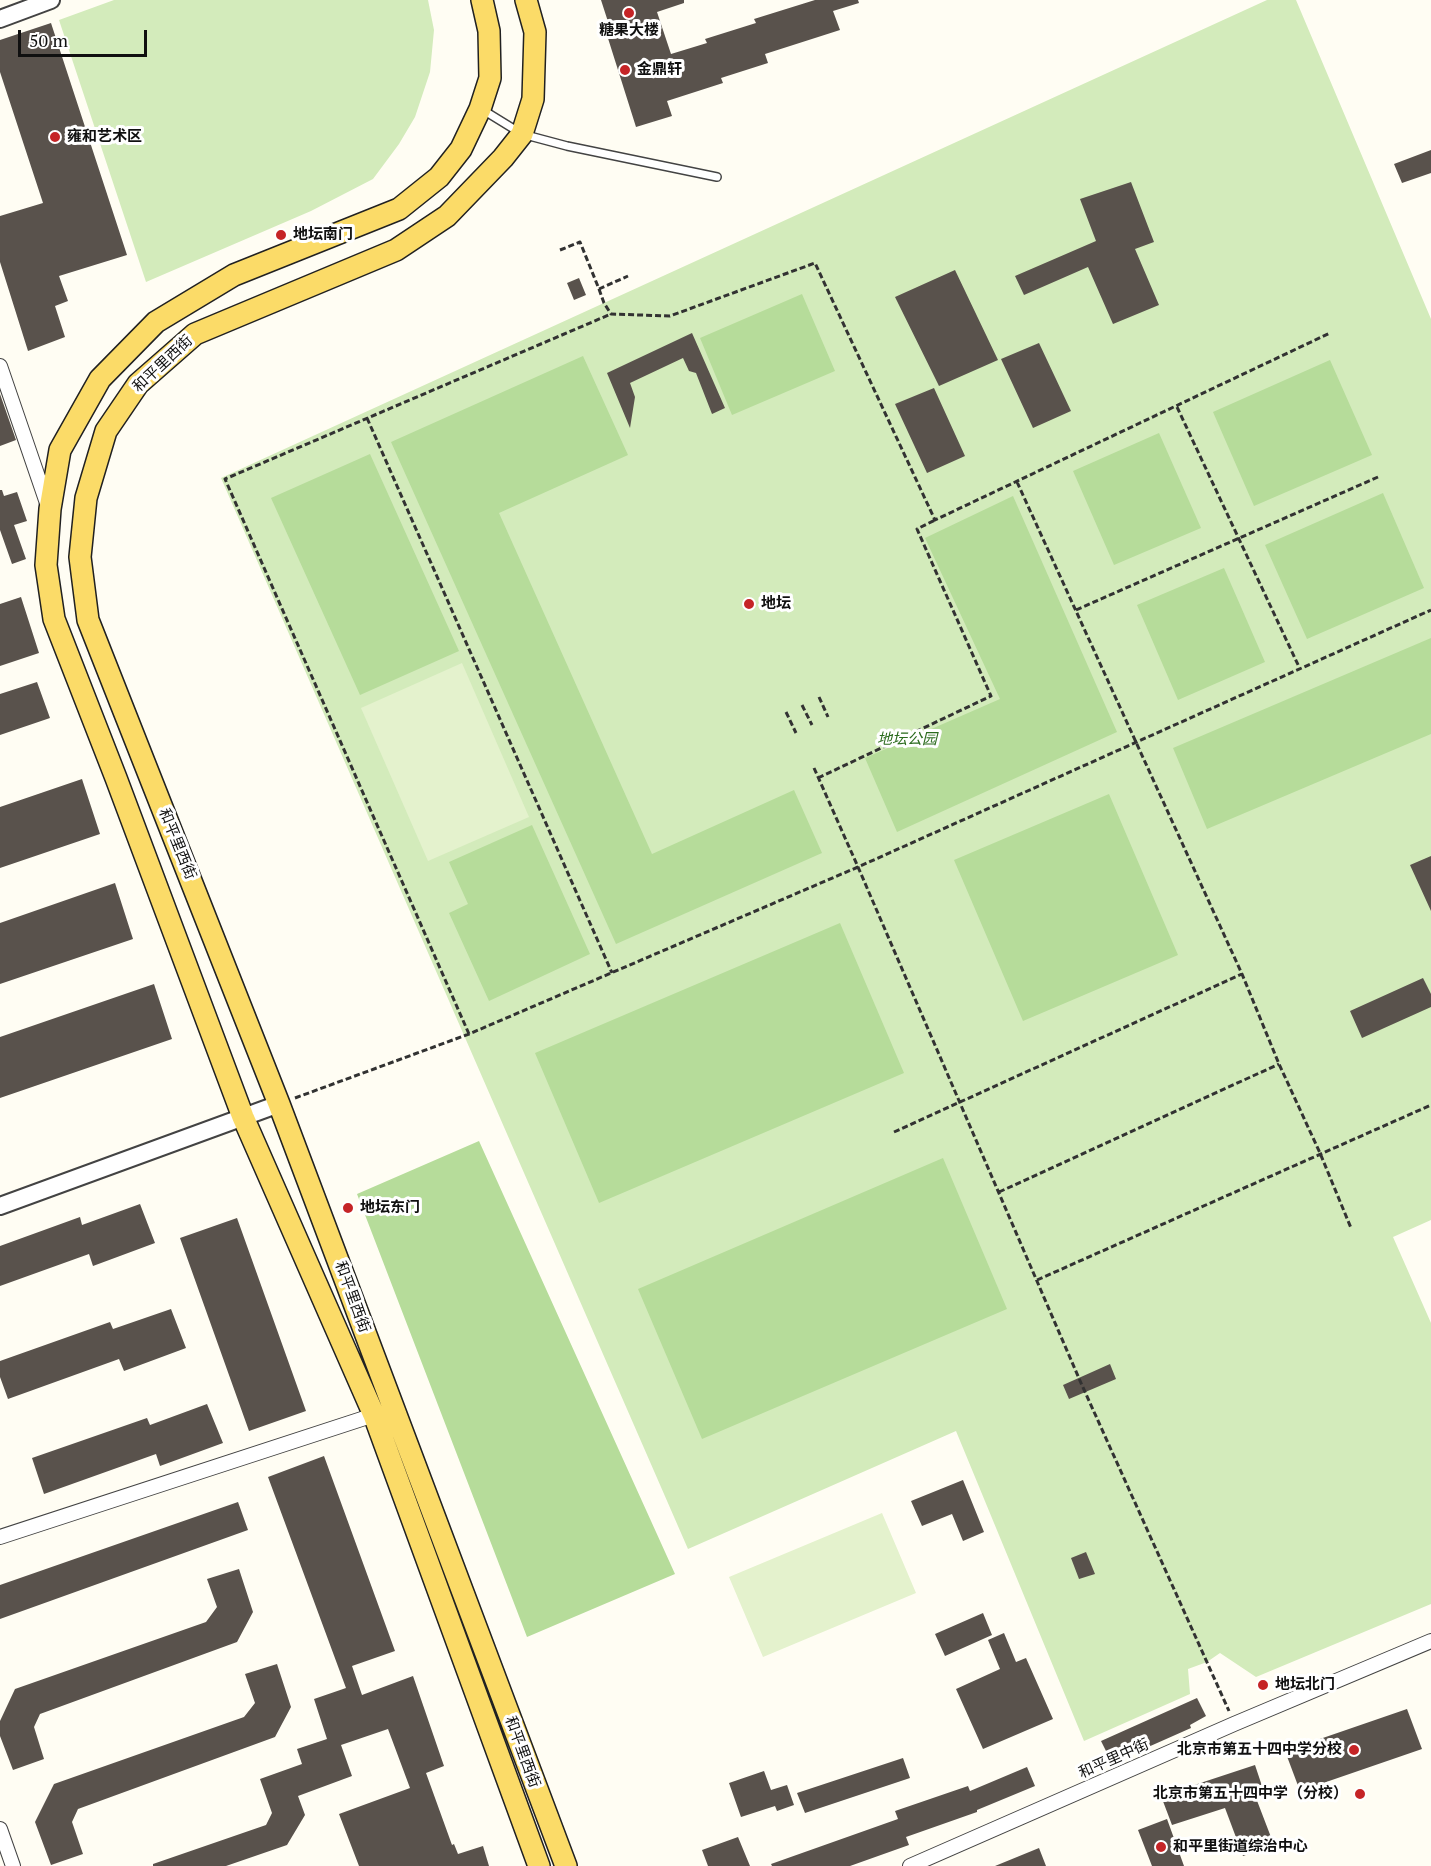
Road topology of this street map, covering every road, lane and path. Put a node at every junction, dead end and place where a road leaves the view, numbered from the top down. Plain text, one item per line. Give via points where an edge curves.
1 (51, 0) edge
2 (482, 0) edge
3 (526, 0) edge
4 (0, 19) edge
5 (480, 109) junction
6 (522, 134) junction
7 (717, 177) dead end
8 (560, 250) dead end
9 (628, 276) dead end
10 (599, 289) junction
11 (611, 314) junction
12 (1330, 333) dead end
13 (0, 366) edge
14 (1177, 406) junction
15 (367, 418) junction
16 (1378, 477) dead end
17 (1017, 482) junction
18 (50, 509) junction
19 (935, 520) junction
20 (1239, 538) junction
21 (1076, 610) junction
22 (1431, 610) edge
23 (1300, 669) junction
24 (819, 697) dead end
25 (802, 705) dead end
26 (786, 712) dead end
27 (828, 717) dead end
28 (812, 725) dead end
29 (796, 733) dead end
30 (1136, 742) junction
31 (814, 768) dead end
32 (818, 778) junction
33 (858, 867) junction
34 (612, 973) junction
35 (1242, 974) junction
36 (469, 1034) junction
37 (1278, 1064) junction
38 (960, 1102) junction
39 (279, 1104) junction
40 (1431, 1105) edge
41 (243, 1117) junction
42 (894, 1132) dead end
43 (1320, 1153) junction
44 (999, 1192) junction
45 (0, 1206) edge
46 (1352, 1228) dead end
47 (1037, 1280) junction
48 (374, 1415) junction
49 (0, 1537) edge
50 (1431, 1641) edge
51 (1234, 1724) junction
52 (0, 1829) edge
53 (13, 1866) edge
54 (539, 1866) edge
55 (566, 1866) edge
56 (910, 1866) edge

1 - 4 street
2 - 5 main road, 和平里西街 via 489,31 490,78
3 - 6 main road, 和平里西街 via 535,32 534,76 533,99
5 - 6 lane
5 - 18 main road, 和平里西街 via 461,149 439,177 399,209 234,275 156,322 100,379 60,450
6 - 7 lane
6 - 39 main road, 和平里西街 via 498,165 447,216 396,250 195,334 138,384 106,431 86,498 80,557 88,620
8 - 10 path via 580,242
9 - 10 path
10 - 11 path
11 - 15 path
11 - 19 path via 670,316 815,263
12 - 14 path
13 - 18 street
14 - 17 path
14 - 20 path
15 - 34 path
15 - 36 path via 225,479
16 - 20 path
17 - 19 path
17 - 21 path
18 - 41 main road, 和平里西街 via 46,565 54,619
19 - 32 path via 917,529 991,696
20 - 21 path
20 - 23 path
21 - 30 path
22 - 23 path
23 - 30 path
24 - 27 path
25 - 28 path
26 - 29 path
30 - 33 path
30 - 35 path
31 - 32 path
32 - 33 path
33 - 34 path
33 - 38 path
34 - 36 path
35 - 37 path
35 - 38 path
36 - 39 path
37 - 43 path
37 - 44 path
38 - 42 path
38 - 44 path
39 - 41 street
39 - 55 main road, 和平里西街
40 - 43 path
41 - 45 street
41 - 48 main road, 和平里西街
43 - 46 path
43 - 47 path
44 - 47 path
47 - 51 path
48 - 49 street
48 - 54 main road, 和平里西街
50 - 51 street, 和平里中街
51 - 56 street, 和平里中街
52 - 53 street

